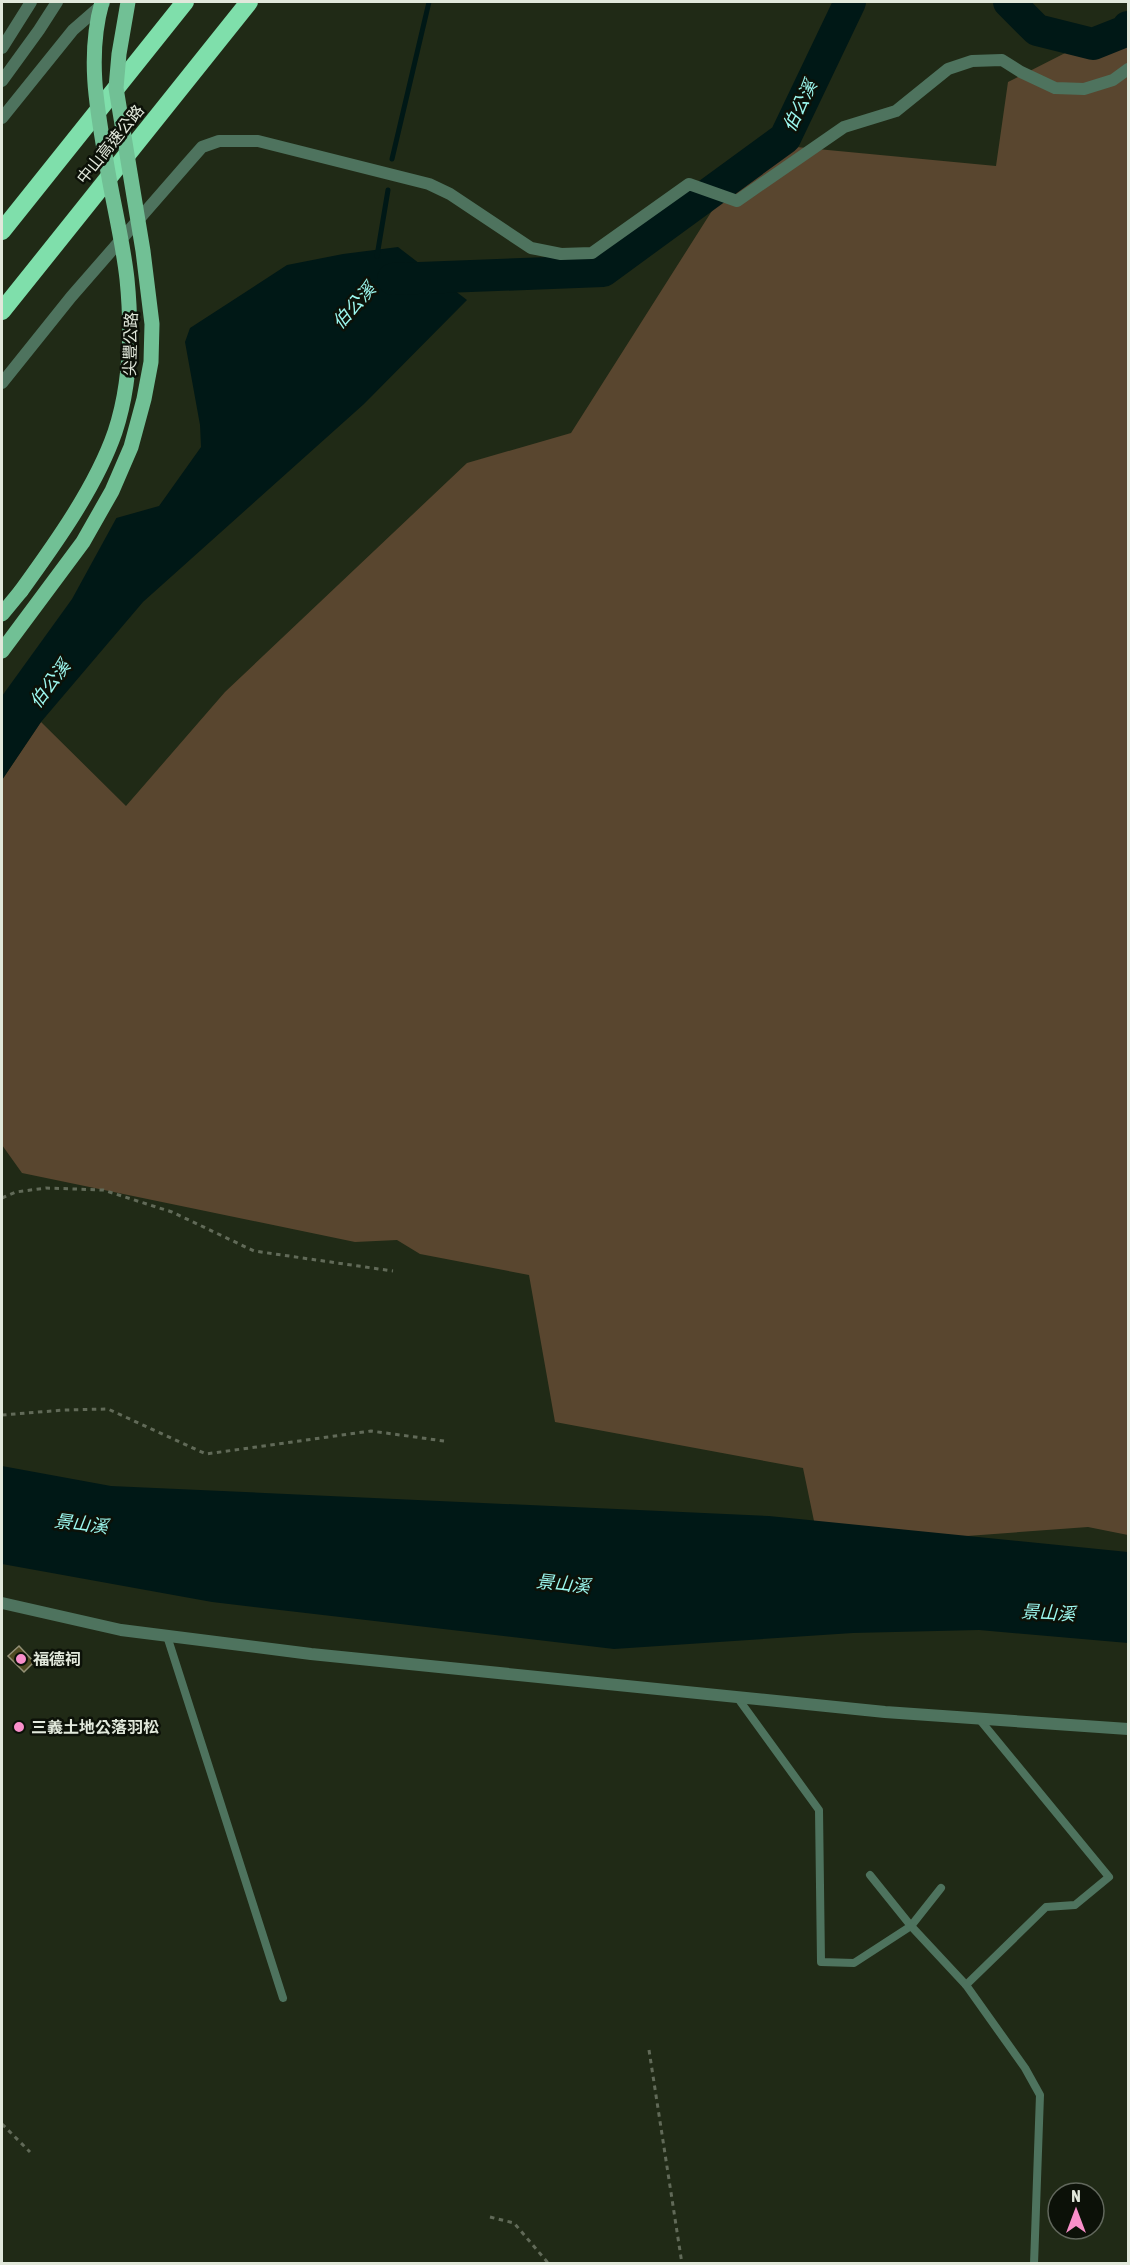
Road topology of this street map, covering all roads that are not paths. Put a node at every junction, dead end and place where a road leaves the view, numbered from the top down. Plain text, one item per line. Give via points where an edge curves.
1 (31, 2) edge
2 (57, 2) edge
3 (104, 2) edge
4 (128, 2) edge
5 (186, 2) edge
6 (249, 2) edge
7 (2, 48) edge
8 (1128, 69) edge
9 (2, 81) edge
10 (2, 118) edge
11 (2, 231) edge
12 (2, 311) edge
13 (2, 382) edge
14 (2, 614) edge
15 (2, 651) edge
16 (2, 1603) edge
17 (167, 1636) junction
18 (736, 1696) junction
19 (980, 1720) junction
20 (1128, 1729) edge
21 (870, 1875) dead end
22 (941, 1888) dead end
23 (911, 1926) junction
24 (966, 1985) junction
25 (283, 1998) dead end
26 (1034, 2264) edge

1 - 7 street
2 - 9 street
3 - 10 street via 73,30
3 - 14 main road, 尖豐公路, bridge via 94,48 94,92 127,278 130,328 126,381 115,431 103,460 63,533
4 - 15 main road, 尖豐公路, bridge via 116,88 152,324 144,399 131,447 89,532
5 - 11 highway, 中山高速公路
6 - 12 highway, 中山高速公路
8 - 13 street via 1113,80 1084,89 1055,88 1002,60 972,61 948,69 896,111 844,127 736,201 688,184 592,253 561,254 531,248 429,184 258,141 219,141 202,147
16 - 17 street via 121,1630
17 - 18 street
17 - 25 lane
18 - 19 street
18 - 23 lane via 819,1810 821,1962 854,1963
19 - 20 street
19 - 24 lane via 1109,1877 1075,1905 1046,1906
21 - 23 lane
22 - 23 lane
23 - 24 lane
24 - 26 lane via 1040,2095

